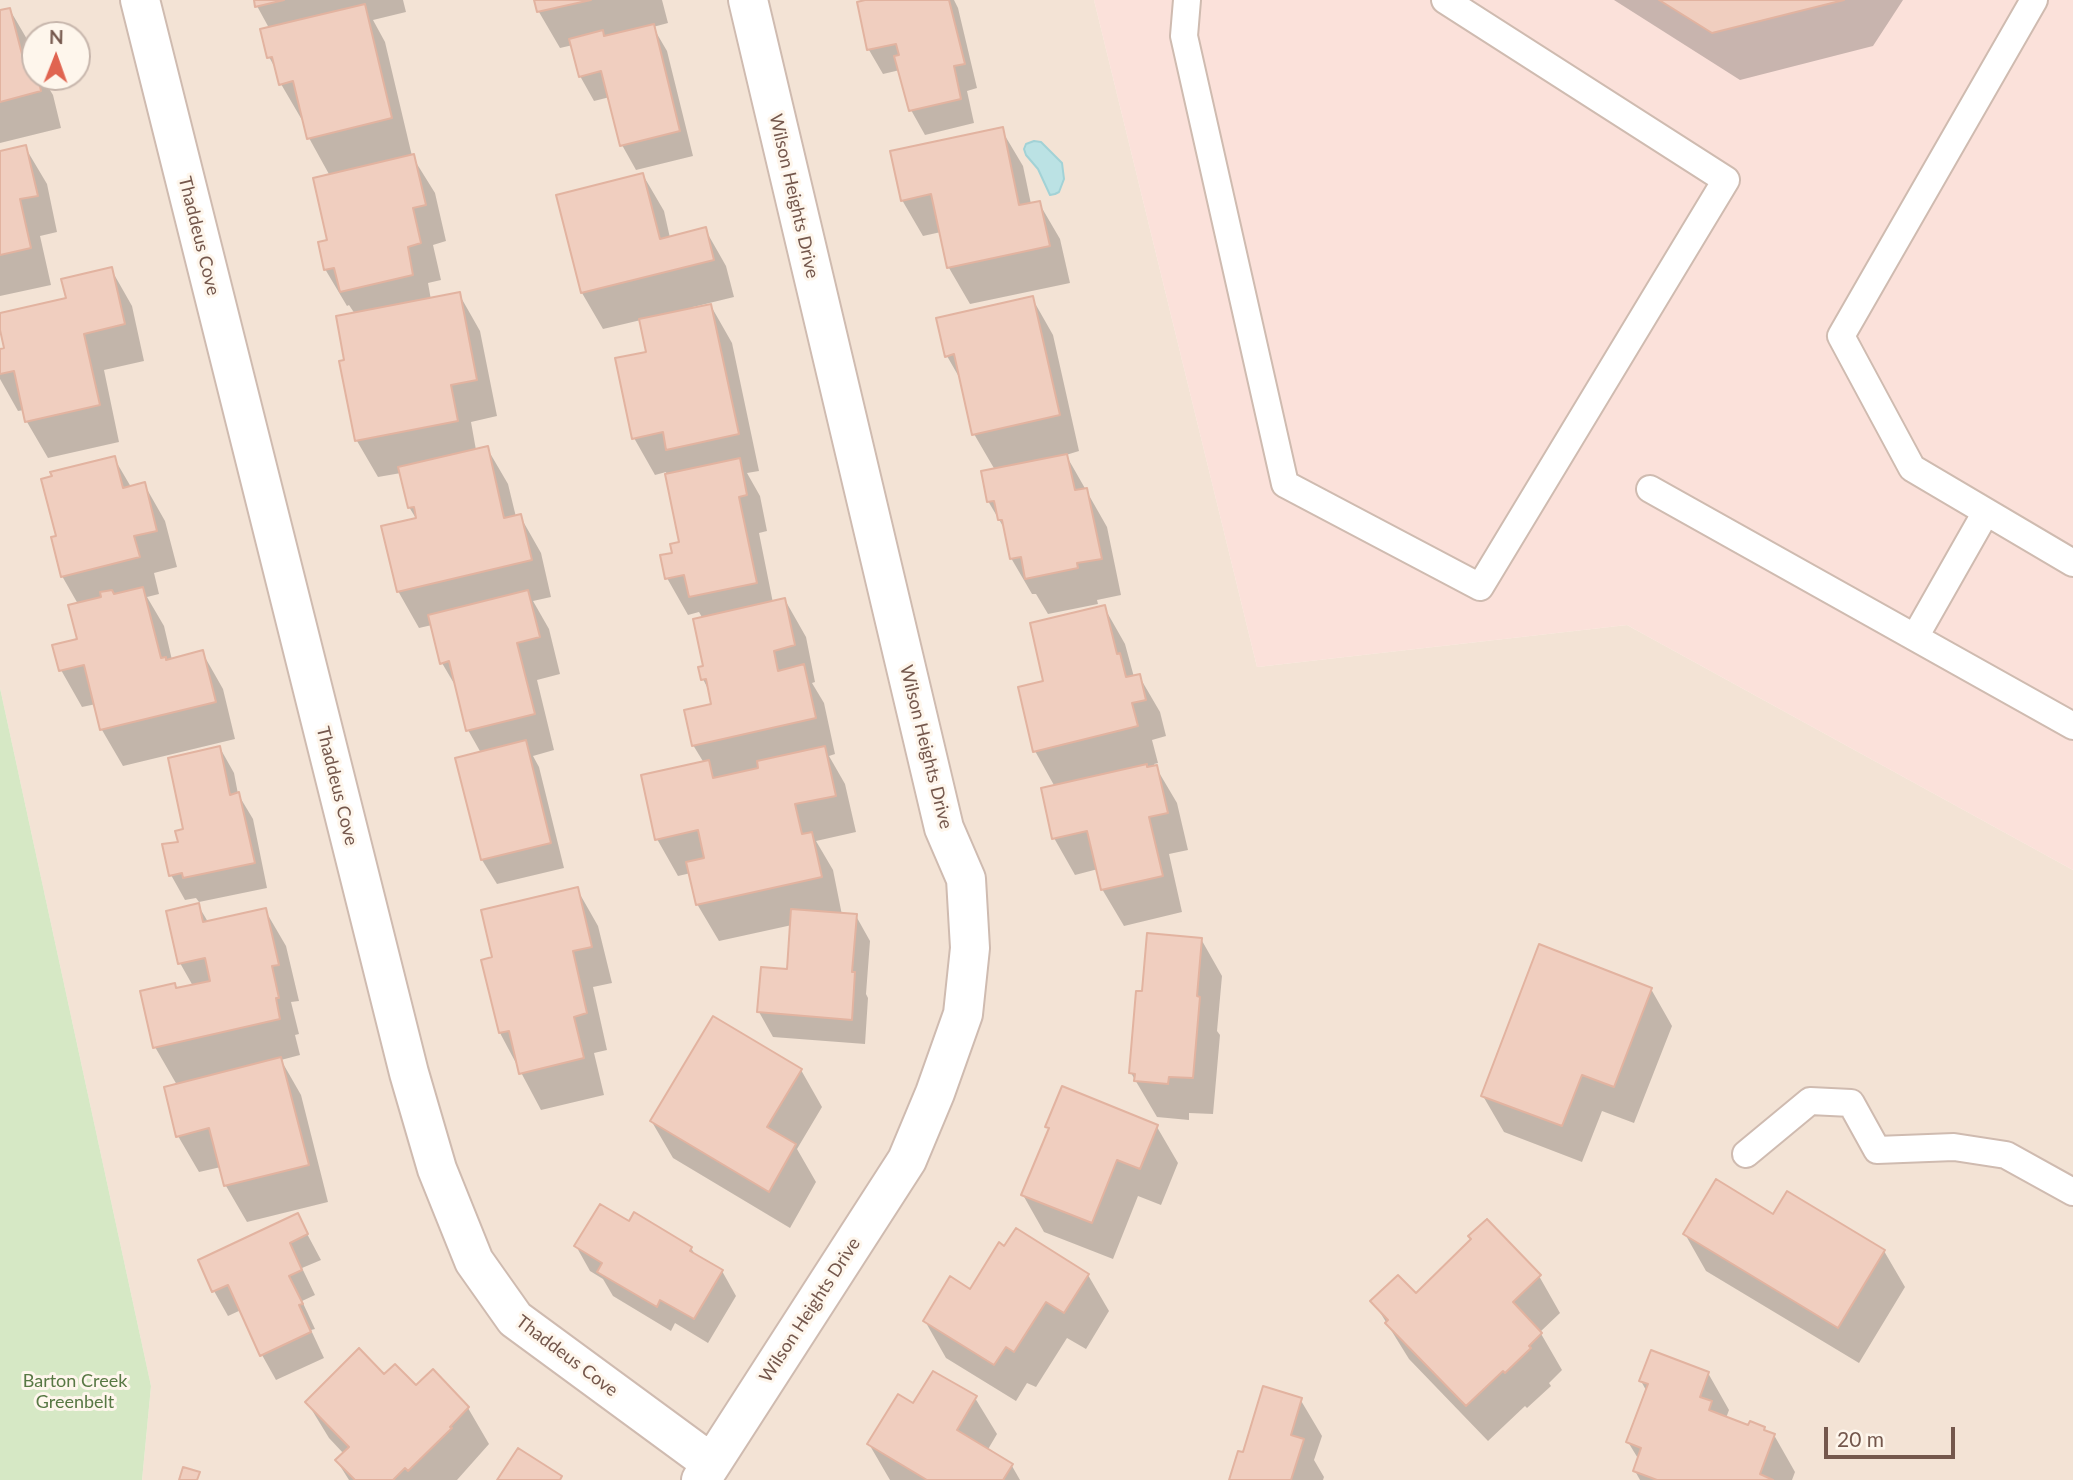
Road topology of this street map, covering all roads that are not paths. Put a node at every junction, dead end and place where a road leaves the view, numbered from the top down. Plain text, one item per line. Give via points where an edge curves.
1 (140, 0) edge
2 (748, 0) edge
3 (1187, 0) edge
4 (1445, 0) edge
5 (2034, 0) edge
6 (1650, 489) dead end
7 (1986, 512) junction
8 (2073, 564) edge
9 (1915, 637) junction
10 (2073, 726) edge
11 (1746, 1154) dead end
12 (2073, 1192) edge
13 (706, 1472) edge

1 - 13 street, Thaddeus Cove via 405,1060 437,1169 474,1261 515,1319
2 - 13 street, Wilson Heights Drive via 944,828 965,879 970,948 963,1014 907,1160
3 - 4 lane via 1184,36 1285,484 1480,587 1726,180
5 - 7 lane via 1841,336 1912,468
6 - 9 lane
7 - 8 lane
7 - 9 lane
9 - 10 lane
11 - 12 lane via 1810,1101 1851,1103 1877,1150 1954,1147 2006,1155

